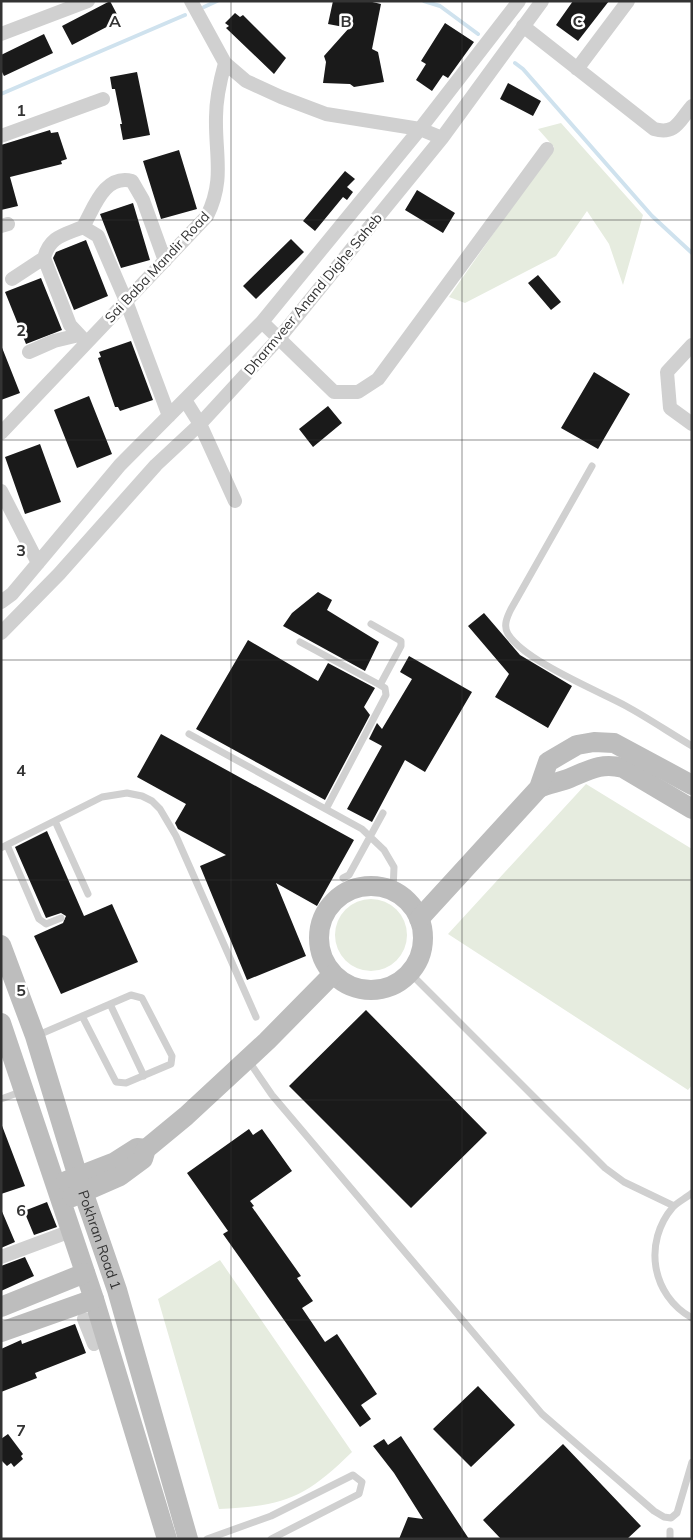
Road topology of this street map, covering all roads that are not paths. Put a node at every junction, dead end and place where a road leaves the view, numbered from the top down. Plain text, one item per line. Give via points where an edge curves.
1 (88, 1) edge
2 (191, 1) edge
3 (519, 1) edge
4 (542, 1) edge
5 (628, 1) edge
6 (523, 26) junction
7 (1, 34) edge
8 (225, 63) junction
9 (577, 69) junction
10 (103, 99) dead end
11 (692, 106) edge
12 (420, 130) junction
13 (1, 136) edge
14 (442, 138) junction
15 (547, 149) dead end
16 (83, 227) junction
17 (44, 258) junction
18 (165, 261) junction
19 (12, 279) dead end
20 (126, 301) junction
21 (262, 322) junction
22 (280, 337) junction
23 (82, 339) junction
24 (692, 345) edge
25 (29, 352) dead end
26 (185, 400) junction
27 (169, 416) junction
28 (200, 424) junction
29 (692, 424) edge
30 (1, 433) edge
31 (592, 466) dead end
32 (1, 491) edge
33 (235, 501) dead end
34 (38, 563) junction
35 (1, 602) edge
36 (371, 624) dead end
37 (1, 633) edge
38 (300, 642) dead end
39 (380, 685) junction
40 (189, 734) dead end
41 (692, 746) edge
42 (692, 785) edge
43 (539, 788) junction
44 (326, 809) junction
45 (692, 809) edge
46 (383, 813) dead end
47 (55, 821) junction
48 (370, 837) junction
49 (4, 846) edge
50 (343, 878) dead end
51 (393, 891) junction
52 (88, 894) dead end
53 (61, 918) dead end
54 (419, 919) junction
55 (1, 945) edge
56 (410, 973) junction
57 (333, 974) junction
58 (7, 975) edge
59 (110, 1004) junction
60 (82, 1016) junction
61 (256, 1017) dead end
62 (1, 1023) edge
63 (35, 1036) junction
64 (246, 1058) junction
65 (144, 1076) junction
66 (23, 1091) junction
67 (1, 1099) edge
68 (81, 1185) junction
69 (58, 1193) junction
70 (692, 1193) edge
71 (674, 1206) junction
72 (70, 1231) junction
73 (1, 1257) edge
74 (85, 1273) junction
75 (94, 1299) junction
76 (1, 1307) edge
77 (692, 1318) edge
78 (84, 1319) dead end
79 (1, 1332) edge
80 (96, 1343) junction
81 (150, 1405) junction
82 (128, 1411) junction
83 (692, 1462) edge
84 (167, 1539) edge
85 (188, 1539) edge
86 (207, 1539) edge
87 (270, 1539) edge

1 - 7 street
2 - 8 street
3 - 12 street, Dharmveer Anand Dighe Saheb
4 - 6 street, Dharmveer Anand Dighe Saheb
5 - 9 street
6 - 9 street
6 - 14 street, Dharmveer Anand Dighe Saheb
8 - 12 street via 246,81 326,114
8 - 18 street, Sai Baba Mandir Road via 216,103 220,170 214,201 207,216
9 - 11 street via 654,129 665,132 676,127
10 - 13 street
12 - 14 street
12 - 21 street, Dharmveer Anand Dighe Saheb
14 - 22 street, Dharmveer Anand Dighe Saheb
15 - 22 street via 378,379 358,392 334,392
16 - 17 street via 52,240 46,247
16 - 18 street via 104,189 116,181 132,181
16 - 20 street via 98,236
17 - 19 street
17 - 23 street via 70,324
18 - 20 street, Sai Baba Mandir Road
20 - 23 street, Sai Baba Mandir Road
20 - 27 street
21 - 22 street
21 - 26 street, Dharmveer Anand Dighe Saheb
22 - 28 street, Dharmveer Anand Dighe Saheb
23 - 25 street via 59,339
23 - 30 street, Sai Baba Mandir Road
24 - 29 street via 667,372 670,408
26 - 27 street, Dharmveer Anand Dighe Saheb
26 - 28 street
27 - 34 street, Dharmveer Anand Dighe Saheb via 120,465
28 - 33 street
28 - 37 street, Dharmveer Anand Dighe Saheb via 156,465 59,574
31 - 41 lane via 510,609 506,620 507,633 533,657
32 - 34 street
34 - 35 street, Dharmveer Anand Dighe Saheb
36 - 39 lane via 402,641
38 - 39 lane
39 - 44 lane via 385,688 386,695
40 - 44 lane
42 - 43 street via 614,743 594,742 577,746 548,762
43 - 45 street via 600,765 611,765 623,768
43 - 54 street
44 - 48 lane
46 - 48 lane
47 - 49 lane
47 - 52 lane
47 - 61 lane via 102,797 127,793 142,796 160,809 176,836
48 - 50 lane via 349,875
48 - 51 lane via 384,850 394,867
49 - 53 lane via 39,919 46,924
51 - 54 street via 416,910
51 - 57 street via 375,887 356,889 332,904 322,920 319,939 323,958
54 - 56 street via 422,947
55 - 58 street, Pokhran Road 1
56 - 57 street via 395,985 377,990 349,985
56 - 71 lane via 605,1168 624,1182
57 - 64 street
58 - 63 street, Pokhran Road 1
59 - 60 lane
59 - 65 lane
59 - 65 lane via 131,995 142,998 172,1056 172,1064
60 - 63 lane
60 - 65 lane via 116,1082 126,1083
62 - 66 street, Pokhran Road 1
63 - 68 street, Pokhran Road 1
64 - 68 street via 186,1116 146,1149 137,1148
64 - 83 lane via 272,1095 542,1414 664,1517 671,1518 677,1513
66 - 67 lane
66 - 69 street, Pokhran Road 1
68 - 69 street
68 - 81 street, Pokhran Road 1 via 117,1290
69 - 72 street, Pokhran Road 1
70 - 71 lane
71 - 77 lane via 660,1226 654,1248 656,1272 665,1294 681,1312
72 - 73 street
72 - 74 street, Pokhran Road 1
74 - 75 street, Pokhran Road 1
74 - 76 street
75 - 79 street
75 - 80 street, Pokhran Road 1
78 - 80 street
80 - 82 street, Pokhran Road 1
81 - 82 street
81 - 85 street, Pokhran Road 1
82 - 84 street, Pokhran Road 1
86 - 87 lane via 271,1516 353,1475 362,1482 359,1494

